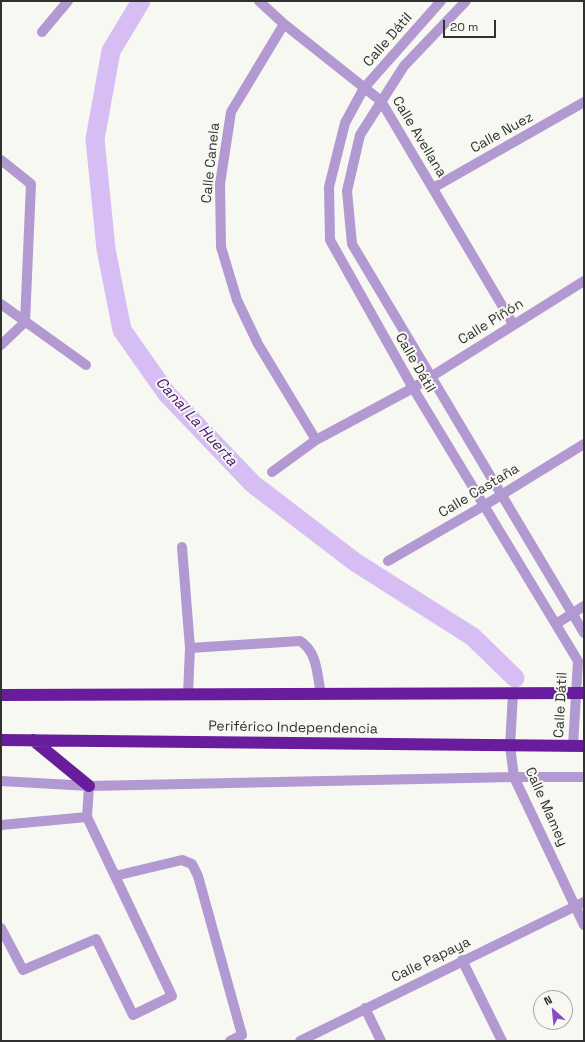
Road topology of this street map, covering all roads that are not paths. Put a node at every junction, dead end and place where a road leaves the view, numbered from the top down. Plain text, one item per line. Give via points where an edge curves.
1 (68, 1) edge
2 (259, 1) edge
3 (441, 1) edge
4 (462, 2) edge
5 (284, 24) junction
6 (42, 32) dead end
7 (364, 88) junction
8 (381, 101) junction
9 (584, 102) edge
10 (1, 160) edge
11 (433, 188) junction
12 (584, 280) edge
13 (1, 304) edge
14 (25, 322) junction
15 (513, 324) junction
16 (1, 345) edge
17 (86, 365) dead end
18 (430, 377) junction
19 (413, 388) junction
20 (316, 440) junction
21 (584, 444) edge
22 (272, 472) dead end
23 (502, 494) junction
24 (485, 505) junction
25 (182, 547) dead end
26 (388, 561) dead end
27 (584, 606) edge
28 (573, 613) junction
29 (556, 624) junction
30 (584, 633) edge
31 (190, 648) junction
32 (580, 693) edge
33 (188, 694) junction
34 (321, 694) junction
35 (513, 694) junction
36 (1, 695) edge
37 (1, 740) edge
38 (32, 740) junction
39 (510, 746) junction
40 (579, 746) edge
41 (514, 777) junction
42 (584, 777) edge
43 (1, 781) edge
44 (89, 786) junction
45 (88, 817) junction
46 (1, 825) edge
47 (115, 876) junction
48 (579, 904) edge
49 (584, 925) edge
50 (1, 928) edge
51 (462, 960) junction
52 (365, 1008) junction
53 (230, 1041) edge
54 (300, 1041) edge
55 (381, 1041) edge
56 (502, 1041) edge

1 - 6 street
2 - 5 street, Calle Avellana
3 - 7 street, Calle Dátil
4 - 8 street, Calle Dátil via 404,66
5 - 7 street, Calle Avellana
5 - 20 street, Calle Canela via 231,112 220,184 221,247 237,300 258,344
7 - 8 street, Calle Avellana
7 - 19 street, Calle Dátil via 345,123 329,187 330,240
8 - 11 street, Calle Avellana
8 - 18 street, Calle Dátil via 360,135 347,191 352,244
9 - 11 street, Calle Nuez
10 - 14 street via 31,184
11 - 15 street, Calle Avellana
12 - 15 street, Calle Piñón
13 - 14 street
14 - 16 street
14 - 17 street
15 - 18 street, Calle Piñón
18 - 19 street, Calle Piñón
18 - 23 street, Calle Dátil
19 - 20 street
19 - 24 street, Calle Dátil
20 - 22 street
21 - 23 street, Calle Castaña
23 - 24 street, Calle Castaña
23 - 28 street, Calle Dátil
24 - 26 street, Calle Castaña
24 - 29 street, Calle Dátil
25 - 31 street
27 - 28 street
28 - 29 street
28 - 30 street, Calle Dátil
29 - 32 street, Calle Dátil via 578,661
31 - 33 street
31 - 34 street via 300,641 313,653
32 - 35 highway
32 - 40 street, Calle Dátil
33 - 34 highway
33 - 36 highway
34 - 35 highway
35 - 39 street, Calle Mamey
37 - 38 highway, Periférico Independencia
38 - 39 highway, Periférico Independencia
38 - 44 highway
39 - 40 highway, Periférico Independencia
39 - 41 street, Calle Mamey
41 - 42 street
41 - 44 street
41 - 48 street, Calle Mamey
43 - 44 street
44 - 45 street
45 - 46 street
45 - 47 street
47 - 50 street via 172,996 133,1015 96,939 23,970
47 - 53 street via 182,860 192,864 198,876 242,1035
48 - 49 street, Calle Mamey
48 - 51 street, Calle Papaya
51 - 52 street, Calle Papaya
51 - 56 street
52 - 54 street, Calle Papaya
52 - 55 street

